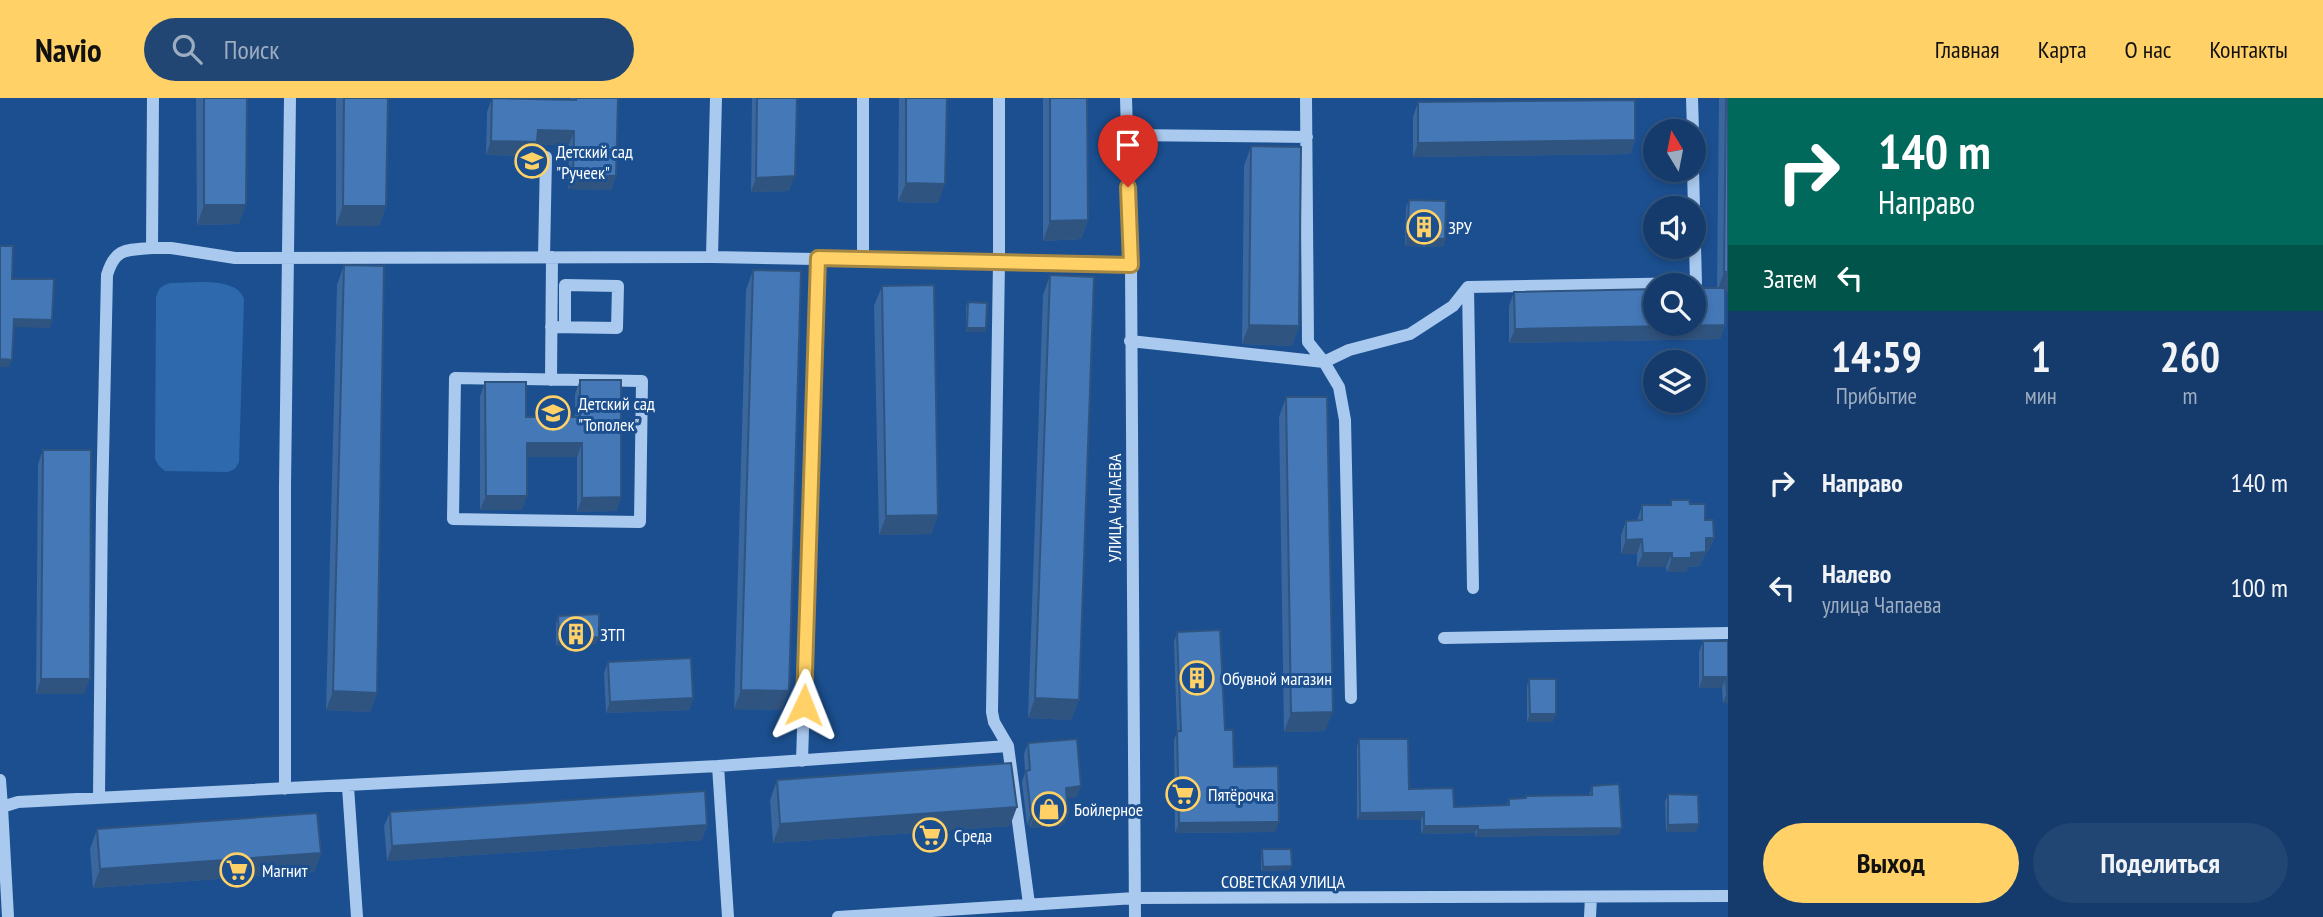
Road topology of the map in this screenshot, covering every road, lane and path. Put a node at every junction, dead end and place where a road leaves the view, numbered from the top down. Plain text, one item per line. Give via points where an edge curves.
1 (153, 98) edge
2 (290, 98) edge
3 (716, 98) edge
4 (863, 98) edge
5 (999, 98) edge
6 (1126, 98) edge
7 (1306, 98) edge
8 (1692, 98) edge
9 (1693, 119) edge
10 (1127, 135) junction
11 (1307, 137) junction
12 (546, 157) dead end
13 (1693, 182) edge
14 (152, 248) junction
15 (287, 257) junction
16 (548, 257) junction
17 (712, 257) junction
18 (818, 258) junction
19 (863, 258) junction
20 (999, 262) junction
21 (1131, 265) junction
22 (1468, 287) junction
23 (558, 327) junction
24 (1130, 341) junction
25 (1324, 362) junction
26 (551, 380) junction
27 (1473, 587) dead end
28 (1728, 633) edge
29 (1444, 638) dead end
30 (1351, 698) dead end
31 (1008, 747) junction
32 (802, 761) junction
33 (718, 766) junction
34 (0, 780) edge
35 (348, 787) junction
36 (285, 789) junction
37 (99, 797) junction
38 (2, 807) junction
39 (1591, 897) junction
40 (1728, 897) edge
41 (1135, 898) junction
42 (1029, 904) junction
43 (8, 917) edge
44 (357, 917) edge
45 (728, 917) edge
46 (838, 917) edge
47 (1135, 917) edge
48 (1590, 917) edge

1 - 14 street
2 - 15 street
3 - 17 street
4 - 19 street
5 - 20 street
6 - 10 street, УЛИЦА ЧАПАЕВА
7 - 11 street
8 - 9 street
10 - 11 street
10 - 21 street, УЛИЦА ЧАПАЕВА
11 - 25 street via 1308,342
12 - 16 street
13 - 22 street via 1696,282
14 - 15 street via 235,258
14 - 37 street via 124,250 112,260 107,275
15 - 16 street
15 - 36 street
16 - 17 street
16 - 23 street
17 - 18 street
18 - 19 street
18 - 32 street
19 - 20 street
20 - 21 street
20 - 31 street via 992,712
21 - 24 street, УЛИЦА ЧАПАЕВА
22 - 25 street via 1453,306 1410,334 1349,350
22 - 27 street
23 - 23 street via 565,285 618,286 617,328
23 - 26 street
24 - 25 street
24 - 41 street, УЛИЦА ЧАПАЕВА
25 - 30 street via 1339,387 1345,420
26 - 26 street via 455,378 453,519 640,522 642,381
28 - 29 street
31 - 32 street
31 - 42 street
32 - 33 street
33 - 35 street
33 - 45 street
34 - 38 street
35 - 36 street
35 - 44 street
36 - 37 street
37 - 38 street
38 - 43 street
39 - 40 street, СОВЕТСКАЯ УЛИЦА
39 - 41 street, СОВЕТСКАЯ УЛИЦА
39 - 48 street
41 - 42 street, СОВЕТСКАЯ УЛИЦА
41 - 47 street, УЛИЦА ЧАПАЕВА
42 - 46 street, СОВЕТСКАЯ УЛИЦА

